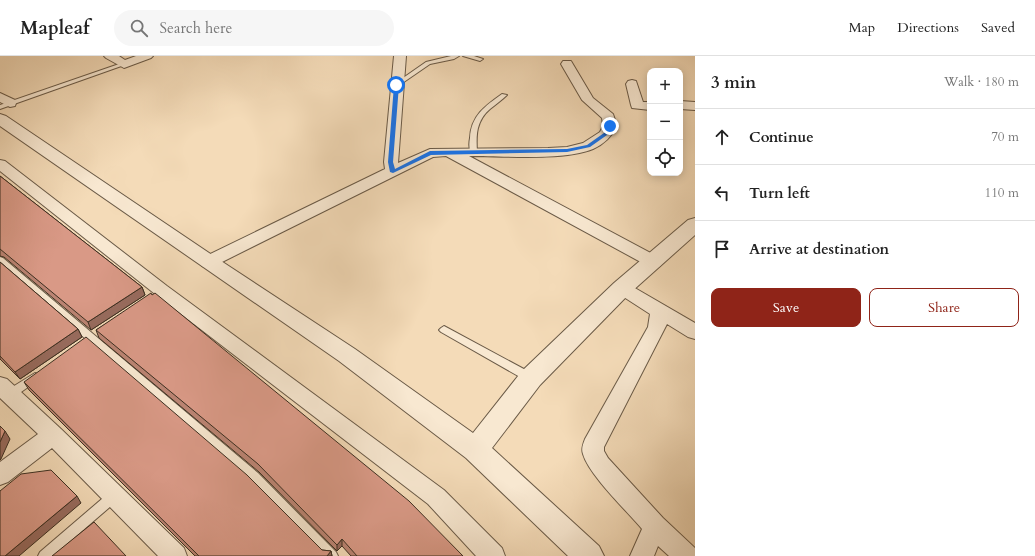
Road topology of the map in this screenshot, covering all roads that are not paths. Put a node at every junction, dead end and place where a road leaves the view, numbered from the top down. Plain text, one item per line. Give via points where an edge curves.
1 (110, 56) edge
2 (147, 56) edge
3 (400, 56) edge
4 (456, 56) edge
5 (466, 56) edge
6 (480, 59) dead end
7 (124, 64) junction
8 (567, 64) dead end
9 (632, 84) dead end
10 (396, 85) junction
11 (504, 95) dead end
12 (683, 105) edge
13 (2, 106) edge
14 (647, 106) edge
15 (695, 106) edge
16 (447, 152) junction
17 (472, 152) junction
18 (0, 164) edge
19 (393, 172) junction
20 (695, 224) edge
21 (0, 260) edge
22 (208, 262) junction
23 (654, 262) junction
24 (622, 288) junction
25 (660, 310) junction
26 (444, 330) dead end
27 (695, 332) edge
28 (41, 372) edge
29 (531, 378) junction
30 (5, 389) edge
31 (53, 435) junction
32 (476, 450) junction
33 (0, 475) edge
34 (114, 496) junction
35 (655, 526) junction
36 (44, 556) edge
37 (175, 556) edge
38 (332, 556) edge
39 (493, 556) edge
40 (588, 556) edge
41 (642, 556) edge
42 (686, 556) edge

1 - 7 street
2 - 7 street
3 - 10 street
4 - 10 lane via 428,63
5 - 6 lane
7 - 13 lane
8 - 17 street via 588,100 608,116 610,126 606,134 588,146 567,151
9 - 14 street via 638,105
10 - 19 street via 391,162
11 - 17 lane via 477,118 472,131
12 - 15 street
13 - 22 street
16 - 17 street
16 - 19 street via 430,153
16 - 23 street
18 - 39 street via 158,292 436,497
19 - 22 street
20 - 23 street
21 - 38 lane via 254,477
22 - 32 street via 348,355
23 - 24 street
24 - 25 street
24 - 29 street
25 - 27 street
25 - 35 street via 657,327 593,446 593,452 600,465
26 - 29 lane
28 - 30 lane
29 - 32 street
30 - 31 street
31 - 33 street
31 - 34 street
32 - 40 street
34 - 36 lane
34 - 37 street
35 - 41 street
35 - 42 street

